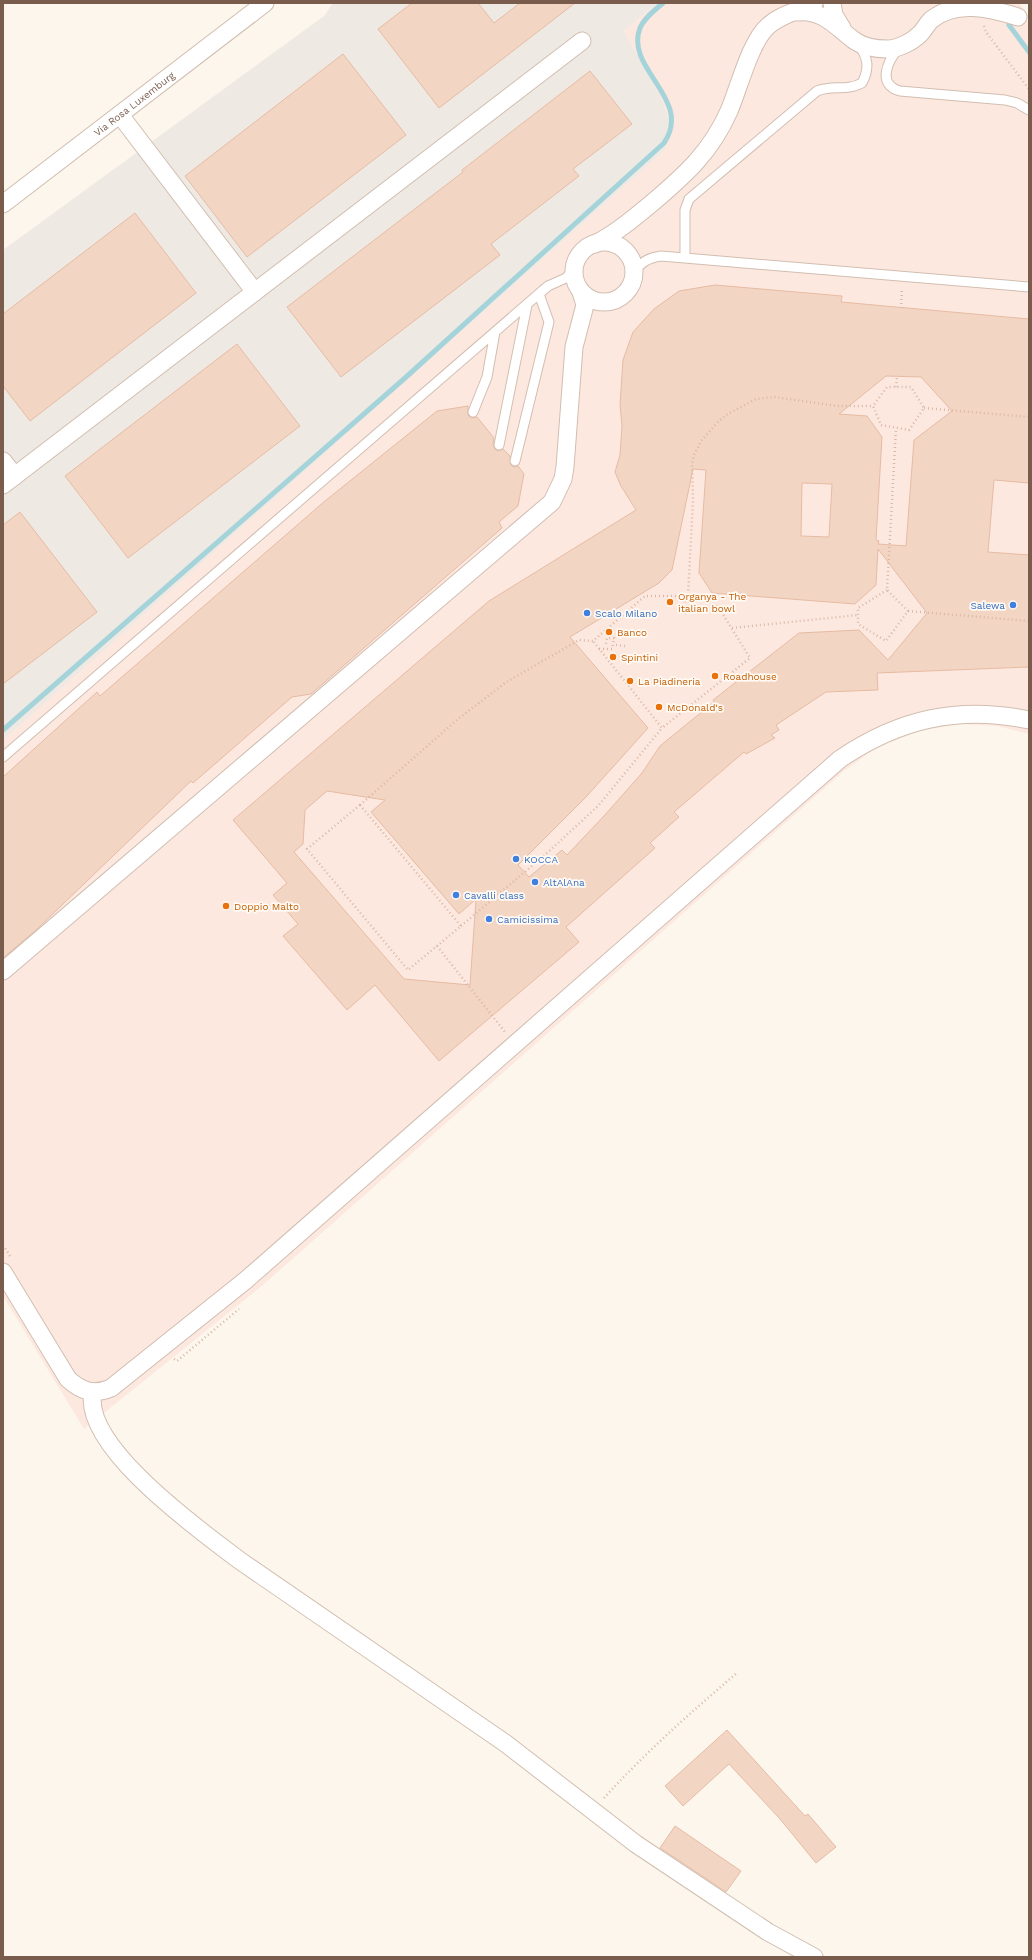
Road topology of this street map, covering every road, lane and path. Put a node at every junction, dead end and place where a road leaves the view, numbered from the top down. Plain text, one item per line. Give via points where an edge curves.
1 (265, 3) edge
2 (814, 3) edge
3 (832, 3) edge
4 (935, 3) edge
5 (989, 6) edge
6 (790, 13) junction
7 (1023, 20) edge
8 (930, 21) junction
9 (843, 30) junction
10 (582, 41) dead end
11 (856, 42) junction
12 (900, 46) junction
13 (1029, 89) edge
14 (1029, 110) edge
15 (120, 115) junction
16 (3, 204) edge
17 (632, 220) junction
18 (595, 244) junction
19 (625, 252) junction
20 (685, 258) junction
21 (574, 269) junction
22 (633, 276) junction
23 (903, 277) junction
24 (1029, 287) edge
25 (254, 292) junction
26 (581, 292) junction
27 (539, 294) junction
28 (607, 302) junction
29 (527, 305) junction
30 (901, 308) dead end
31 (580, 327) junction
32 (495, 332) junction
33 (897, 377) dead end
34 (896, 387) junction
35 (873, 406) junction
36 (924, 408) junction
37 (473, 412) dead end
38 (1029, 417) edge
39 (896, 428) junction
40 (499, 444) dead end
41 (3, 461) edge
42 (515, 461) dead end
43 (9, 480) edge
44 (887, 590) junction
45 (688, 596) junction
46 (908, 612) junction
47 (679, 613) dead end
48 (685, 614) dead end
49 (858, 615) junction
50 (1029, 622) edge
51 (732, 628) junction
52 (593, 641) junction
53 (606, 644) dead end
54 (616, 645) dead end
55 (625, 646) dead end
56 (599, 648) junction
57 (1029, 720) edge
58 (662, 728) junction
59 (3, 757) edge
60 (360, 805) junction
61 (461, 926) junction
62 (437, 946) junction
63 (3, 971) edge
64 (515, 1044) junction
65 (3, 1272) edge
66 (93, 1392) junction
67 (737, 1673) dead end
68 (593, 1811) junction
69 (814, 1957) edge

1 - 15 street, Via Rosa Luxemburg
2 - 6 street
3 - 9 street via 834,15
4 - 8 street
5 - 7 street
5 - 8 street via 962,6 939,14
5 - 13 path via 984,21 986,32
6 - 9 street via 803,11 823,16
6 - 17 street via 778,18 760,34 729,112 711,144 687,173
8 - 12 street via 920,34
9 - 11 street
10 - 25 street
11 - 12 street via 872,48 889,49
11 - 20 lane via 866,58 868,67 862,83 847,89 833,87 817,91 689,199 685,210
12 - 14 lane via 887,66 886,76 893,89 1005,100
15 - 16 street, Via Rosa Luxemburg
15 - 25 street
17 - 18 street
17 - 19 street via 623,233
18 - 19 street via 615,244
18 - 21 street via 579,255
19 - 22 street via 633,266
20 - 22 lane via 654,257 641,263
20 - 23 lane
21 - 26 street via 576,283
21 - 27 lane via 566,278
22 - 28 street via 631,286 625,294
23 - 24 lane
23 - 30 path
25 - 43 street
26 - 28 street via 597,302
26 - 31 street via 585,305
27 - 29 lane
27 - 42 lane via 549,322
28 - 31 street via 589,314
29 - 32 lane
29 - 40 lane
31 - 63 street via 574,347 563,480 552,502
32 - 37 lane via 488,378
32 - 59 lane
33 - 34 path
34 - 35 path via 887,387
34 - 36 path via 911,387
35 - 39 path via 881,425
35 - 45 path via 837,406 775,397 756,399 726,415 717,423 702,440 692,464 693,499
36 - 38 path
36 - 39 path via 909,430
39 - 44 path
41 - 43 street
44 - 46 path
44 - 49 path via 858,608
45 - 47 path
45 - 48 path
45 - 51 path via 702,596 719,608
45 - 52 path via 645,596
46 - 49 path via 886,641 858,624
46 - 50 path
49 - 51 path
51 - 58 path via 750,658
52 - 56 path
52 - 60 path via 579,640 505,683 458,719
53 - 56 path via 607,638 614,638 612,649
54 - 55 path
56 - 58 path
57 - 64 street via 980,713 954,714 902,726 859,745 834,764
58 - 61 path via 598,806
60 - 61 path
60 - 62 path via 307,849 408,970
61 - 62 path
62 - 64 path
64 - 66 street via 246,1280 111,1388
65 - 66 street via 68,1379 83,1390
66 - 68 street via 92,1405 102,1430 120,1456 157,1496 239,1560 505,1743
67 - 68 path via 693,1710 628,1772
68 - 69 street via 636,1844 755,1923

